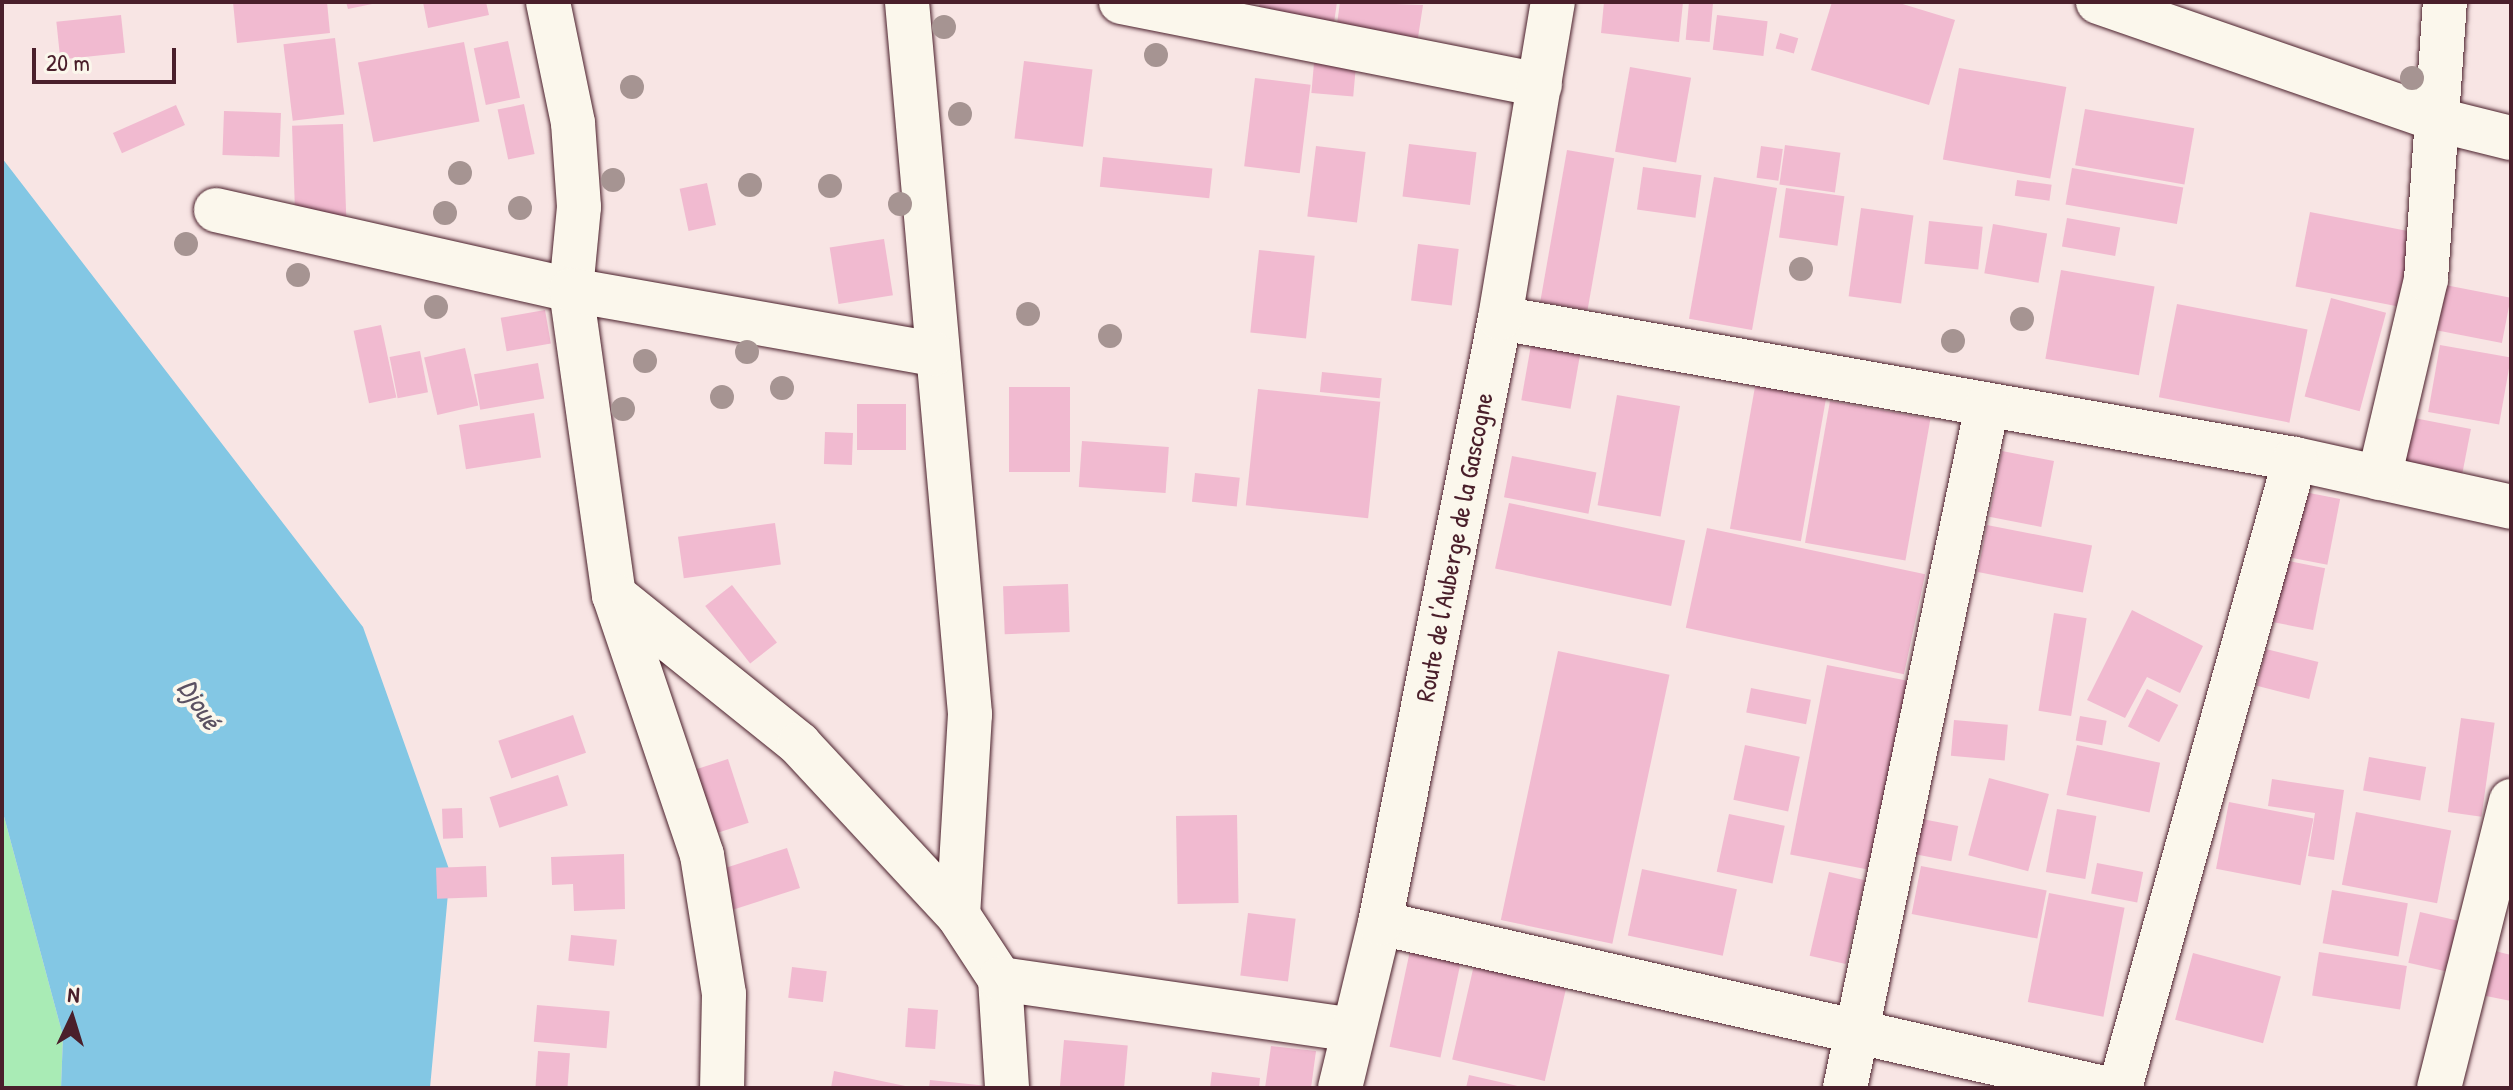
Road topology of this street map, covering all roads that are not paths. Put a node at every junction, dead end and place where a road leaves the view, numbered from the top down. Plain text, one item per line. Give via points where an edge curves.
1 (548, 2) edge
2 (907, 2) edge
3 (1121, 2) edge
4 (1553, 2) edge
5 (2098, 2) edge
6 (2445, 2) edge
7 (1540, 85) junction
8 (2438, 120) junction
9 (2511, 138) edge
10 (216, 210) dead end
11 (571, 290) junction
12 (1500, 318) junction
13 (933, 354) junction
14 (1987, 406) junction
15 (2295, 459) junction
16 (2379, 478) junction
17 (2511, 507) edge
18 (614, 595) junction
19 (2511, 801) edge
20 (958, 915) junction
21 (1380, 923) junction
22 (1000, 979) junction
23 (1353, 1030) junction
24 (1857, 1031) junction
25 (722, 1088) edge
26 (1007, 1088) edge
27 (1340, 1088) edge
28 (1845, 1088) edge
29 (2104, 1088) edge
30 (2120, 1088) edge
31 (2439, 1088) edge

1 - 11 street via 573,123 579,207
2 - 13 street
3 - 7 street
4 - 7 street, Route de l'Auberge de la Gascogne
5 - 8 street
6 - 8 street
7 - 12 street, Route de l'Auberge de la Gascogne
8 - 9 street
8 - 16 street via 2426,279
10 - 11 street
11 - 13 street
11 - 18 street
12 - 14 street
12 - 21 street, Route de l'Auberge de la Gascogne
13 - 20 street via 970,714
14 - 15 street
14 - 24 street
15 - 16 street
15 - 30 street
16 - 17 street
18 - 20 street via 799,744
18 - 25 street via 702,855 724,994
19 - 31 street
20 - 22 street
21 - 23 street, Route de l'Auberge de la Gascogne
21 - 24 street
22 - 23 street
22 - 26 street
23 - 27 street, Route de l'Auberge de la Gascogne
24 - 28 street
24 - 29 street

